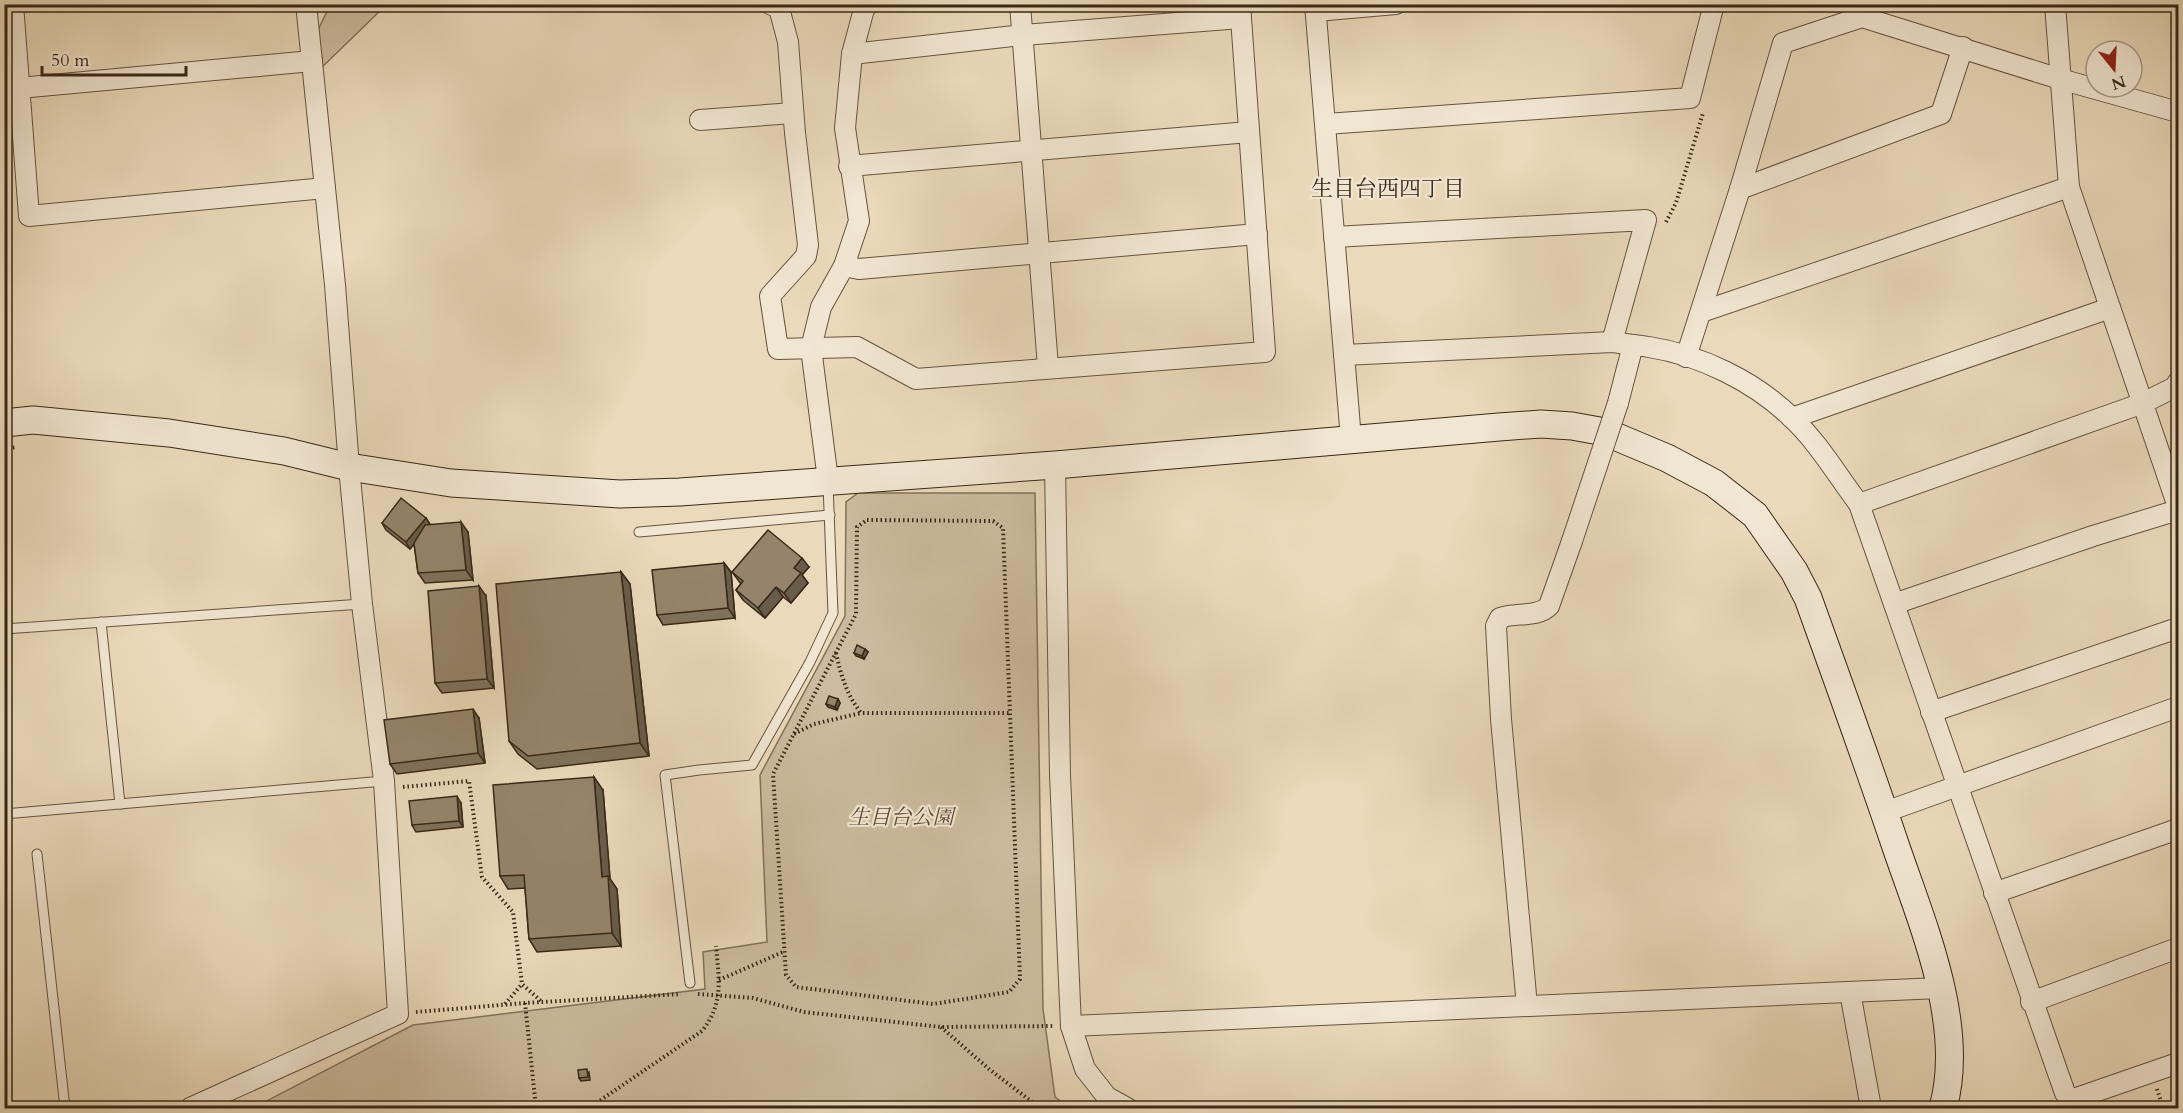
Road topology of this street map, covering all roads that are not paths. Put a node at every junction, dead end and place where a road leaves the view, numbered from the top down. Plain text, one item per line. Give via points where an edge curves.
1 (13, 4) edge
2 (306, 4) edge
3 (770, 4) edge
4 (869, 4) edge
5 (1020, 4) edge
6 (1396, 4) edge
7 (1714, 4) edge
8 (2055, 4) edge
9 (1316, 8) edge
10 (1240, 11) edge
11 (1023, 35) junction
12 (1963, 47) junction
13 (852, 54) junction
14 (312, 61) junction
15 (2060, 79) junction
16 (19, 88) junction
17 (2178, 112) edge
18 (793, 113) junction
19 (700, 120) dead end
20 (1326, 124) junction
21 (1249, 132) junction
22 (1032, 150) junction
23 (849, 166) junction
24 (2069, 187) junction
25 (325, 188) junction
26 (1740, 189) junction
27 (1257, 234) junction
28 (1334, 237) junction
29 (1040, 255) junction
30 (844, 266) junction
31 (2110, 308) junction
32 (1701, 312) junction
33 (1612, 342) junction
34 (1633, 345) junction
35 (811, 348) junction
36 (1344, 355) junction
37 (1686, 357) junction
38 (1048, 367) junction
39 (2178, 382) edge
40 (2143, 403) junction
41 (1792, 417) junction
42 (4, 423) edge
43 (1351, 439) junction
44 (1055, 465) junction
45 (349, 466) junction
46 (828, 480) junction
47 (1859, 504) junction
48 (2178, 509) edge
49 (830, 515) junction
50 (639, 532) dead end
51 (362, 604) junction
52 (1894, 604) junction
53 (101, 622) junction
54 (2178, 628) edge
55 (4, 629) edge
56 (2178, 707) edge
57 (1931, 712) junction
58 (384, 785) junction
59 (1957, 786) junction
60 (120, 804) junction
61 (1884, 812) junction
62 (4, 814) edge
63 (2178, 829) edge
64 (37, 854) dead end
65 (1994, 893) junction
66 (2178, 948) edge
67 (690, 983) dead end
68 (1940, 988) junction
69 (1850, 992) junction
70 (2031, 1002) junction
71 (1527, 1006) junction
72 (1066, 1026) junction
73 (2178, 1063) edge
74 (228, 1101) edge
75 (65, 1108) edge
76 (190, 1108) edge
77 (1127, 1108) edge
78 (1871, 1108) edge
79 (1943, 1108) edge

1 - 16 street
2 - 14 street
3 - 18 street via 778,8 788,42
4 - 13 street via 864,9
5 - 11 street
6 - 9 street
7 - 20 street via 1689,98
8 - 15 street
9 - 20 street
10 - 11 street
10 - 21 street
11 - 13 street
11 - 22 street
12 - 15 street
12 - 26 street via 1941,114
12 - 26 street via 1862,17 1783,43
13 - 23 street via 844,128
14 - 16 street
14 - 25 street
15 - 17 street
15 - 24 street
16 - 25 street via 29,216
18 - 19 street
18 - 35 street via 808,245 806,256 770,296 778,349
20 - 28 street
21 - 22 street
21 - 27 street
22 - 23 street
22 - 29 street
23 - 30 street via 859,221
24 - 31 street
24 - 32 street
25 - 45 street
26 - 32 street
27 - 29 street
27 - 38 street via 1266,352
28 - 33 street via 1646,220
28 - 36 street
29 - 30 street via 859,269
29 - 38 street
30 - 35 street via 821,307
31 - 40 street
31 - 41 street
32 - 37 street
33 - 34 street
33 - 36 street
34 - 37 street
34 - 71 street, bridge via 1618,403 1549,606 1543,612 1500,618 1496,626
35 - 38 street via 857,347 916,379
35 - 46 street
36 - 43 street
37 - 41 street via 1735,377
39 - 40 street
40 - 47 street
40 - 48 street
41 - 47 street
42 - 45 street via 33,420 169,433 284,451
43 - 44 street
43 - 61 street via 1520,425 1572,426 1605,432 1714,483 1755,515 1808,598
44 - 46 street
44 - 72 street
45 - 46 street via 451,483 620,494
45 - 51 street
46 - 49 lane
47 - 52 street
48 - 52 street
49 - 50 lane
49 - 67 lane via 833,613 752,765 665,775
51 - 53 lane
51 - 58 street
52 - 57 street
53 - 55 lane
53 - 60 lane
54 - 57 street
56 - 59 street
57 - 59 street
58 - 60 lane
58 - 74 street via 398,1014
59 - 61 street
59 - 65 street
60 - 62 lane
61 - 68 street
63 - 65 street
64 - 75 lane
65 - 70 street
66 - 70 street
68 - 69 street
68 - 79 street via 1949,1035
69 - 71 street
69 - 78 street
70 - 73 street via 2071,1100
71 - 72 street
72 - 77 street via 1085,1069 1107,1097
74 - 76 street

